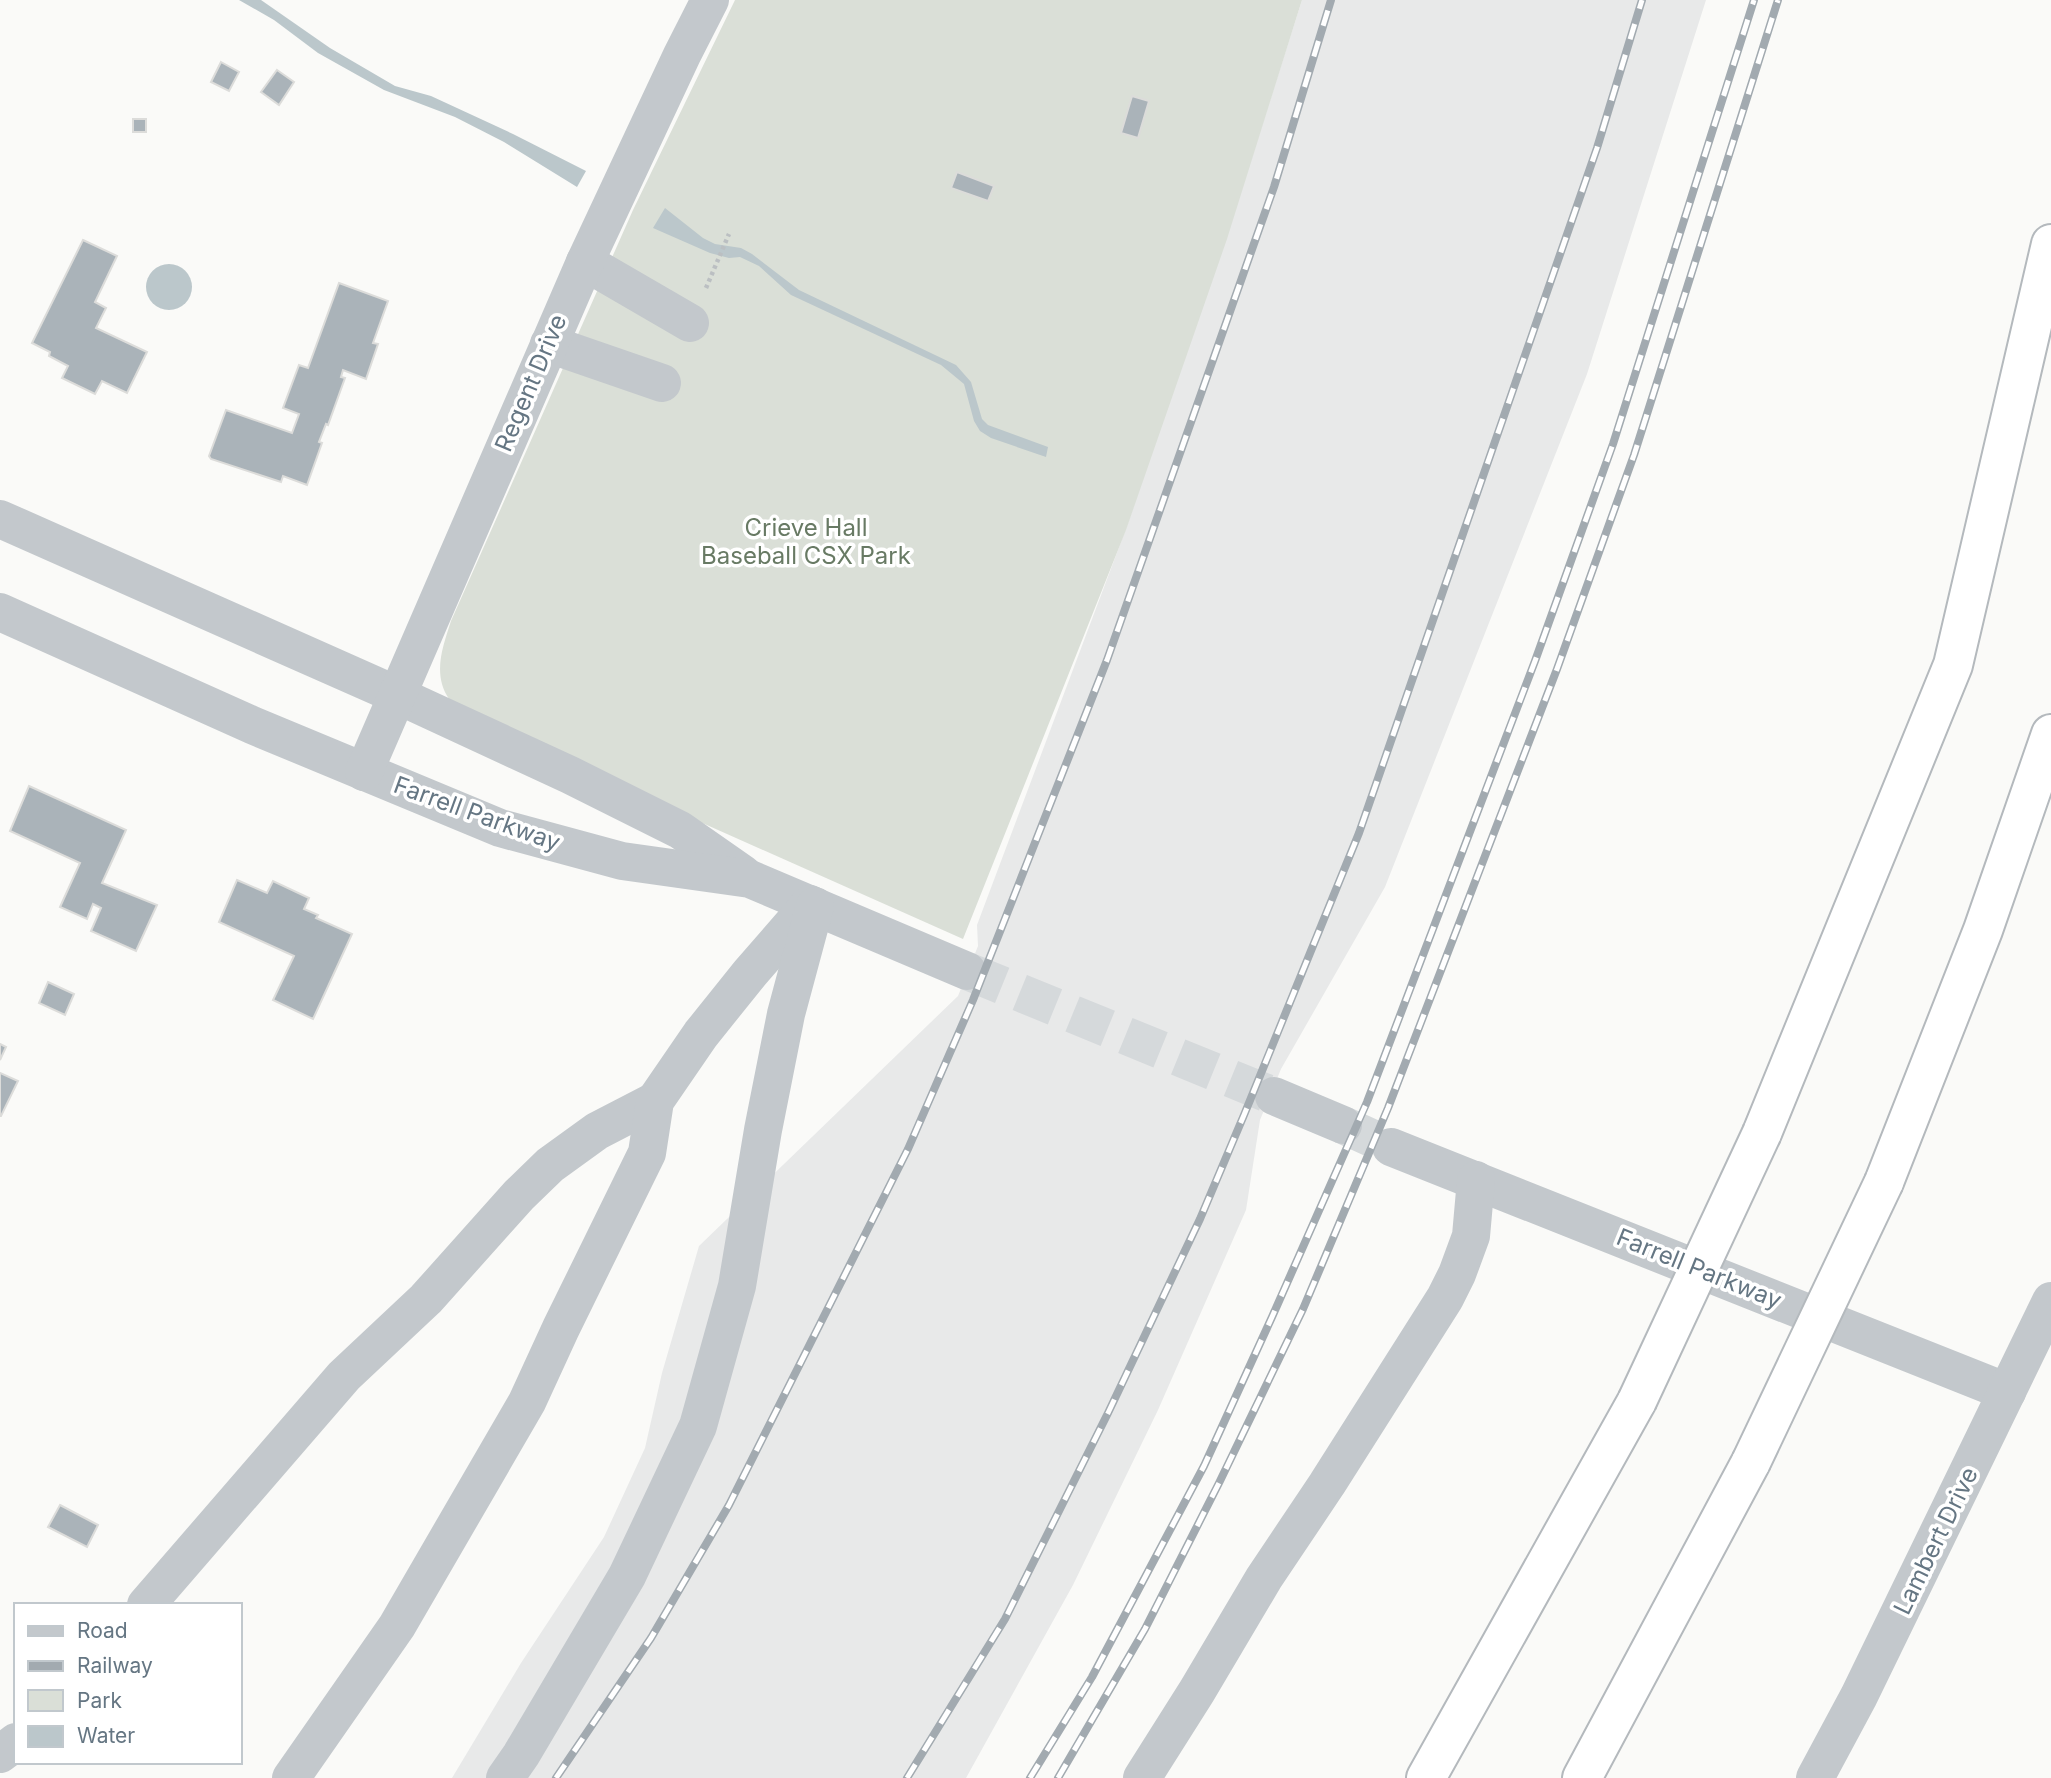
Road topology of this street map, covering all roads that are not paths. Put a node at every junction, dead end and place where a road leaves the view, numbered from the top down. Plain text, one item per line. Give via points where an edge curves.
1 (710, 0) edge
2 (2051, 244) edge
3 (584, 262) junction
4 (690, 323) dead end
5 (549, 344) junction
6 (662, 383) dead end
7 (2, 526) edge
8 (0, 612) edge
9 (397, 695) junction
10 (2051, 734) edge
11 (364, 772) junction
12 (750, 879) junction
13 (813, 905) junction
14 (967, 971) tunnel mouth
15 (1274, 1096) tunnel mouth
16 (655, 1101) junction
17 (1343, 1125) tunnel mouth
18 (1391, 1147) tunnel mouth
19 (1476, 1180) junction
20 (2051, 1301) edge
21 (2007, 1392) junction
22 (148, 1603) edge
23 (291, 1778) edge
24 (505, 1778) edge
25 (1142, 1778) edge
26 (1426, 1778) edge
27 (1582, 1778) edge
28 (1815, 1778) edge

1 - 3 street, Regent Drive
2 - 26 highway, bridge via 1953,665 1762,1133 1637,1401
3 - 4 street
3 - 5 street, Regent Drive
5 - 6 street
5 - 9 street, Regent Drive
7 - 9 street
8 - 11 street, Farrell Parkway
9 - 11 street, Regent Drive
9 - 12 street via 680,830
10 - 27 highway, bridge via 1983,930 1884,1182 1751,1462
11 - 12 street, Farrell Parkway via 500,828 564,847 622,861
12 - 13 street, Farrell Parkway
13 - 14 street, Farrell Parkway
13 - 16 street via 750,972
13 - 24 street via 786,1014 737,1286 698,1426 627,1576
15 - 17 street
16 - 22 street via 597,1131 550,1165 519,1195 426,1299 344,1376
16 - 23 street via 648,1153 527,1402 397,1626
18 - 19 street, Farrell Parkway
19 - 21 street, Farrell Parkway
19 - 25 street via 1471,1236 1445,1298 1264,1578
20 - 21 street, Lambert Drive
21 - 28 street, Lambert Drive

